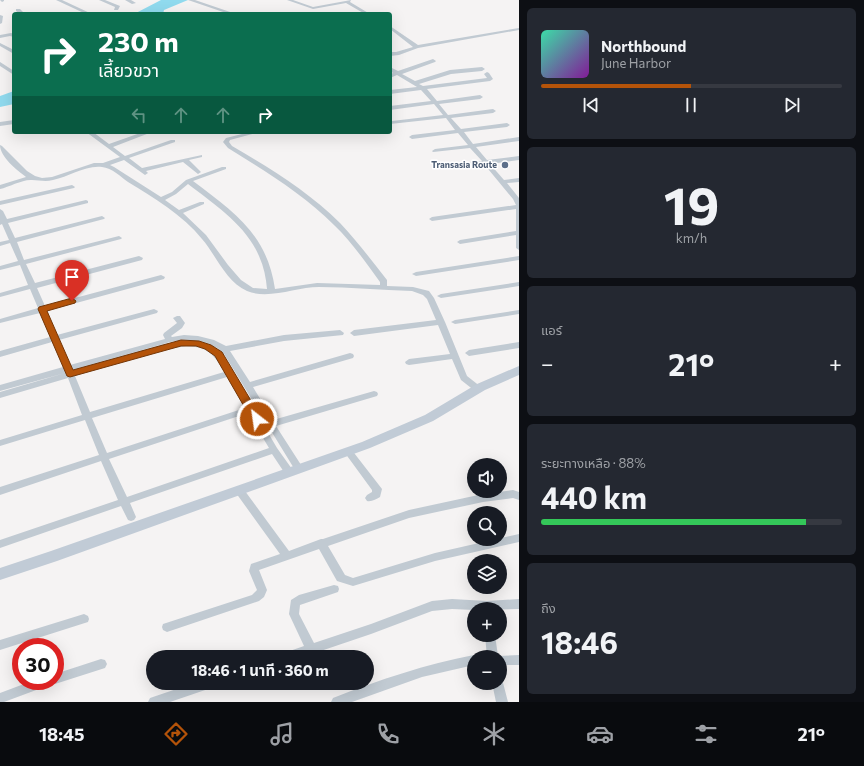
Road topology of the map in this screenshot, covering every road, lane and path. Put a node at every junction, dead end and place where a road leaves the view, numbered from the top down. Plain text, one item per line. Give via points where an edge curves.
1 (58, 0) edge
2 (100, 0) edge
3 (127, 0) edge
4 (190, 0) edge
5 (289, 0) edge
6 (348, 1) edge
7 (134, 3) dead end
8 (116, 9) dead end
9 (18, 10) dead end
10 (20, 12) edge
11 (85, 12) edge
12 (228, 12) edge
13 (365, 12) edge
14 (1, 16) edge
15 (0, 23) edge
16 (392, 29) edge
17 (519, 29) edge
18 (12, 34) edge
19 (0, 37) edge
20 (0, 44) edge
21 (417, 49) junction
22 (12, 51) edge
23 (392, 54) edge
24 (392, 59) edge
25 (433, 61) dead end
26 (0, 64) edge
27 (482, 68) dead end
28 (392, 70) edge
29 (12, 72) edge
30 (398, 73) junction
31 (487, 74) dead end
32 (392, 75) edge
33 (416, 83) junction
34 (423, 88) junction
35 (392, 92) edge
36 (480, 98) dead end
37 (436, 103) junction
38 (392, 108) edge
39 (494, 111) dead end
40 (448, 117) junction
41 (12, 122) edge
42 (392, 123) dead end
43 (0, 124) edge
44 (507, 125) dead end
45 (460, 131) junction
46 (94, 134) edge
47 (143, 134) edge
48 (249, 134) edge
49 (412, 137) dead end
50 (519, 140) edge
51 (174, 142) dead end
52 (109, 146) junction
53 (472, 146) junction
54 (0, 147) edge
55 (435, 151) dead end
56 (200, 156) dead end
57 (126, 158) junction
58 (519, 158) edge
59 (185, 160) junction
60 (486, 162) junction
61 (104, 165) junction
62 (452, 167) dead end
63 (224, 168) dead end
64 (198, 172) dead end
65 (32, 177) junction
66 (519, 180) edge
67 (188, 181) junction
68 (502, 182) junction
69 (0, 187) edge
70 (72, 187) dead end
71 (160, 200) junction
72 (86, 202) dead end
73 (0, 203) edge
74 (202, 203) dead end
75 (519, 203) edge
76 (519, 207) edge
77 (0, 211) edge
78 (178, 213) junction
79 (102, 218) dead end
80 (432, 219) dead end
81 (2, 222) edge
82 (518, 229) edge
83 (119, 238) dead end
84 (13, 240) junction
85 (460, 242) dead end
86 (0, 244) edge
87 (519, 248) edge
88 (519, 253) edge
89 (139, 258) dead end
90 (519, 259) edge
91 (23, 262) junction
92 (0, 268) edge
93 (416, 274) dead end
94 (161, 277) dead end
95 (519, 284) edge
96 (32, 286) junction
97 (383, 288) junction
98 (271, 290) junction
99 (0, 295) edge
100 (441, 296) dead end
101 (42, 309) junction
102 (154, 311) dead end
103 (519, 312) edge
104 (177, 318) dead end
105 (0, 321) edge
106 (441, 322) junction
107 (455, 322) dead end
108 (340, 333) dead end
109 (354, 333) dead end
110 (54, 339) junction
111 (169, 340) junction
112 (519, 345) edge
113 (222, 352) junction
114 (469, 353) dead end
115 (0, 354) edge
116 (350, 356) dead end
117 (455, 356) junction
118 (409, 362) dead end
119 (519, 370) edge
120 (69, 371) junction
121 (229, 373) junction
122 (247, 386) junction
123 (0, 388) edge
124 (478, 389) junction
125 (374, 394) dead end
126 (0, 395) edge
127 (251, 409) junction
128 (87, 416) junction
129 (271, 424) junction
130 (0, 443) edge
131 (274, 450) junction
132 (348, 451) junction
133 (104, 457) junction
134 (293, 470) junction
135 (239, 490) junction
136 (0, 491) edge
137 (519, 496) edge
138 (370, 498) dead end
139 (124, 502) junction
140 (131, 517) dead end
141 (519, 538) edge
142 (321, 543) junction
143 (0, 544) edge
144 (287, 556) junction
145 (0, 574) edge
146 (334, 589) dead end
147 (519, 604) edge
148 (467, 606) edge
149 (507, 606) edge
150 (84, 619) dead end
151 (167, 626) dead end
152 (0, 645) edge
153 (311, 649) junction
154 (308, 650) edge
155 (507, 660) edge
156 (519, 660) edge
157 (467, 662) edge
158 (101, 664) dead end
159 (64, 676) edge
160 (22, 690) edge
161 (189, 690) edge
162 (499, 690) edge
163 (0, 698) edge
164 (154, 702) edge
165 (337, 702) edge
166 (502, 702) edge

1 - 11 street
2 - 8 street via 118,6
3 - 7 street
4 - 12 street
5 - 6 street via 313,8
6 - 13 street
9 - 10 street
14 - 15 street
16 - 21 street
17 - 21 street
18 - 19 street
20 - 22 street
21 - 23 street
21 - 24 street
25 - 30 street
26 - 29 street
27 - 33 street via 450,72
28 - 30 street
30 - 32 street
30 - 33 street
31 - 34 street via 490,79
33 - 34 street
34 - 35 street
34 - 37 street
36 - 37 street
37 - 38 street
37 - 40 street
39 - 40 street
40 - 42 street
40 - 45 street
41 - 43 street
44 - 45 street
45 - 49 street
45 - 53 street
46 - 52 street
47 - 52 street
48 - 97 street via 228,139 226,142 230,147 266,168 336,223 384,282
50 - 53 street
51 - 57 street
52 - 57 street
53 - 55 street
53 - 60 street
54 - 65 street
56 - 59 street
57 - 59 street via 143,172
57 - 61 street
58 - 60 street
59 - 64 street
60 - 62 street
60 - 68 street
61 - 65 street via 53,178
61 - 71 street
63 - 67 street
65 - 69 street
66 - 68 street
67 - 71 street via 174,193
67 - 98 street via 227,210 252,237 265,258
68 - 75 street
70 - 73 street
71 - 78 street
72 - 81 street
74 - 78 street
75 - 76 street
76 - 80 street
76 - 82 street
77 - 81 street
78 - 98 street via 204,236 241,286 250,290
79 - 84 street
81 - 84 street
82 - 85 street
82 - 87 street
83 - 91 street
84 - 86 street
84 - 91 street
88 - 90 street
89 - 96 street
90 - 93 street
91 - 92 street
91 - 96 street
94 - 101 street
95 - 100 street
96 - 99 street
96 - 101 street
97 - 98 street via 315,285
97 - 106 street via 413,289 426,293
101 - 105 street
101 - 110 street
102 - 110 street
103 - 107 street
104 - 111 street via 180,326 167,335
106 - 109 street
106 - 117 street
108 - 113 street via 284,338
110 - 115 street
110 - 120 street
111 - 113 street via 200,337 216,344
111 - 120 street
112 - 114 street
113 - 120 street via 196,343 181,343
113 - 121 street
113 - 122 street
116 - 122 street
117 - 118 street
117 - 124 street via 466,380
119 - 124 street
120 - 123 street
120 - 126 street
120 - 128 street
121 - 127 street
121 - 128 street
122 - 129 street
124 - 132 street via 429,418
125 - 129 street
127 - 131 street
127 - 133 street
128 - 130 street
128 - 133 street
129 - 134 street
131 - 134 street
131 - 139 street
132 - 134 street
132 - 138 street via 377,489 377,494
133 - 136 street
133 - 139 street
134 - 135 street
135 - 144 street
135 - 145 street
137 - 142 street via 513,494 483,498 409,514
139 - 140 street
139 - 143 street
141 - 142 street via 435,557 353,582 341,578
142 - 144 street
144 - 151 street via 255,567 254,572 262,590 255,598
146 - 153 street via 294,604 294,614
147 - 149 street
148 - 153 street via 432,606
150 - 152 street
153 - 154 street
155 - 156 street
157 - 165 street via 433,669
158 - 159 street
160 - 163 street
161 - 164 street
162 - 166 street

